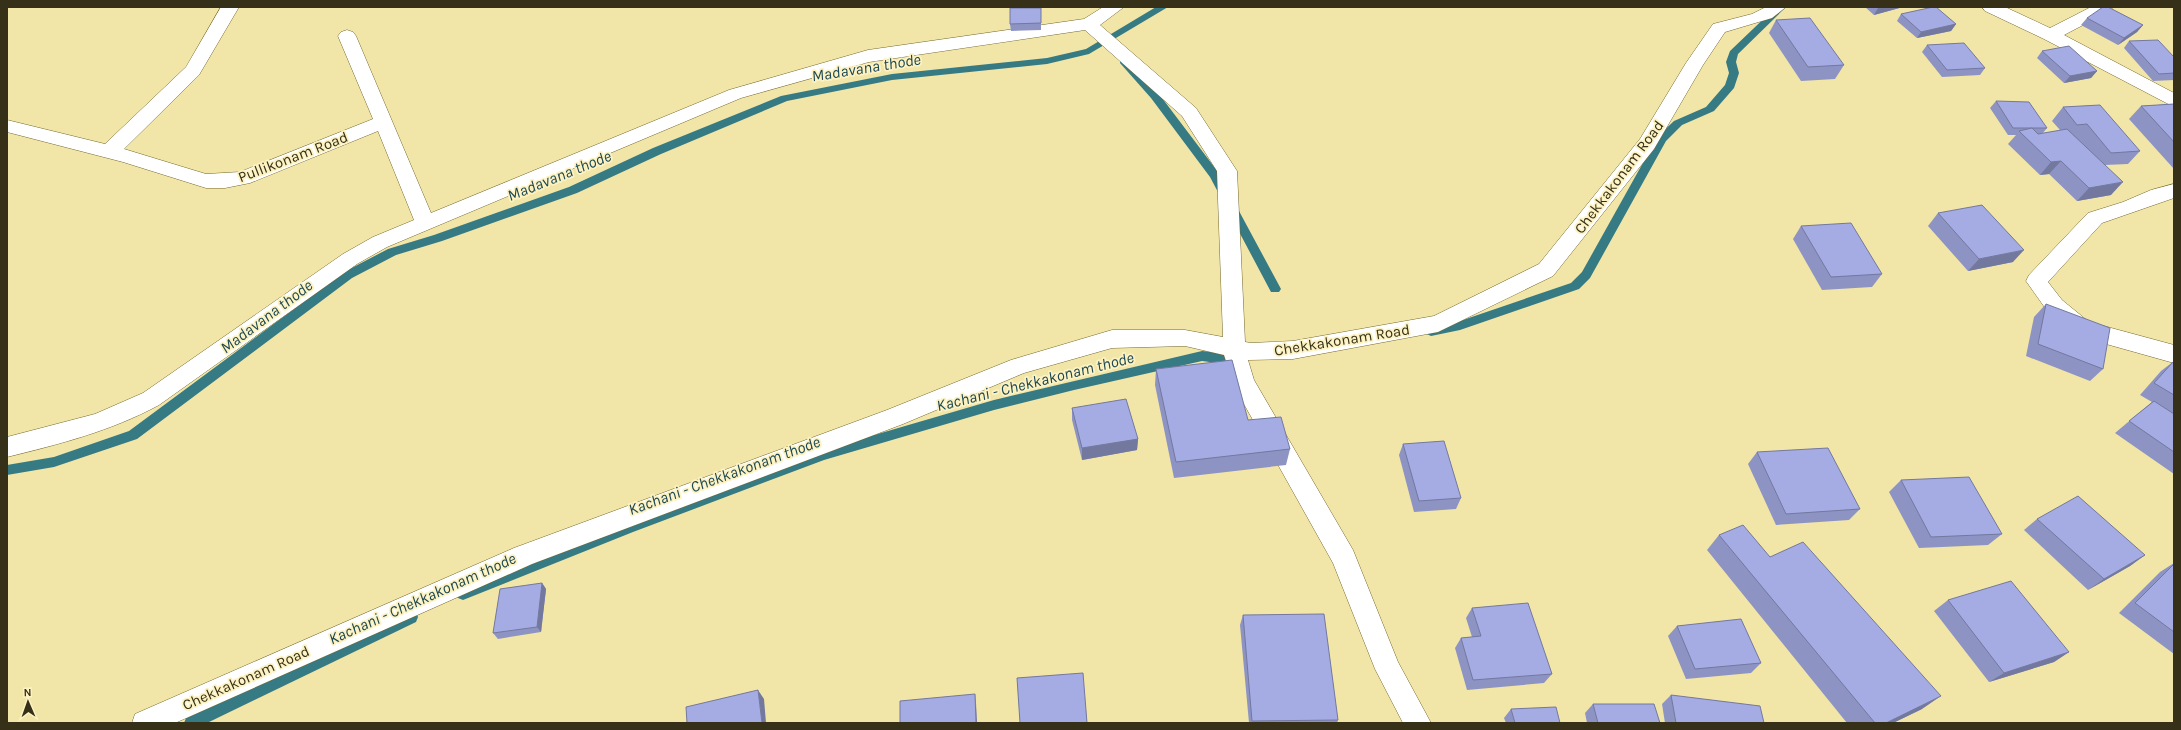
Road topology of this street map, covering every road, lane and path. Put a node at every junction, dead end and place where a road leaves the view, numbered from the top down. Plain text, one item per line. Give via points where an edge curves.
1 (230, 7) edge
2 (1115, 7) edge
3 (1777, 7) edge
4 (1991, 7) edge
5 (2104, 7) edge
6 (1089, 24) junction
7 (347, 36) dead end
8 (2050, 36) junction
9 (2174, 101) edge
10 (383, 122) junction
11 (7, 126) edge
12 (109, 152) junction
13 (2174, 191) edge
14 (425, 222) junction
15 (1234, 350) junction
16 (2174, 354) edge
17 (7, 447) edge
18 (145, 723) edge
19 (1418, 723) edge

1 - 12 street via 193,72
2 - 6 street
3 - 15 street, Chekkakonam Road via 1761,16 1719,28 1647,144 1546,270 1438,324 1294,350
4 - 8 street
5 - 8 street
6 - 14 street via 868,56 735,94
6 - 15 street via 1189,112 1227,171
7 - 10 street
8 - 9 street
10 - 12 street, Pullikonam Road via 243,178 225,181 206,181
10 - 14 street
11 - 12 street, Pullikonam Road
13 - 16 street via 2095,218 2036,281 2055,306 2082,329
14 - 17 street via 350,259 152,399 128,413 100,424
15 - 18 street, Chekkakonam Road via 1185,338 1112,339 1019,366 895,418 523,556
15 - 19 street via 1243,382 1344,558 1388,669

